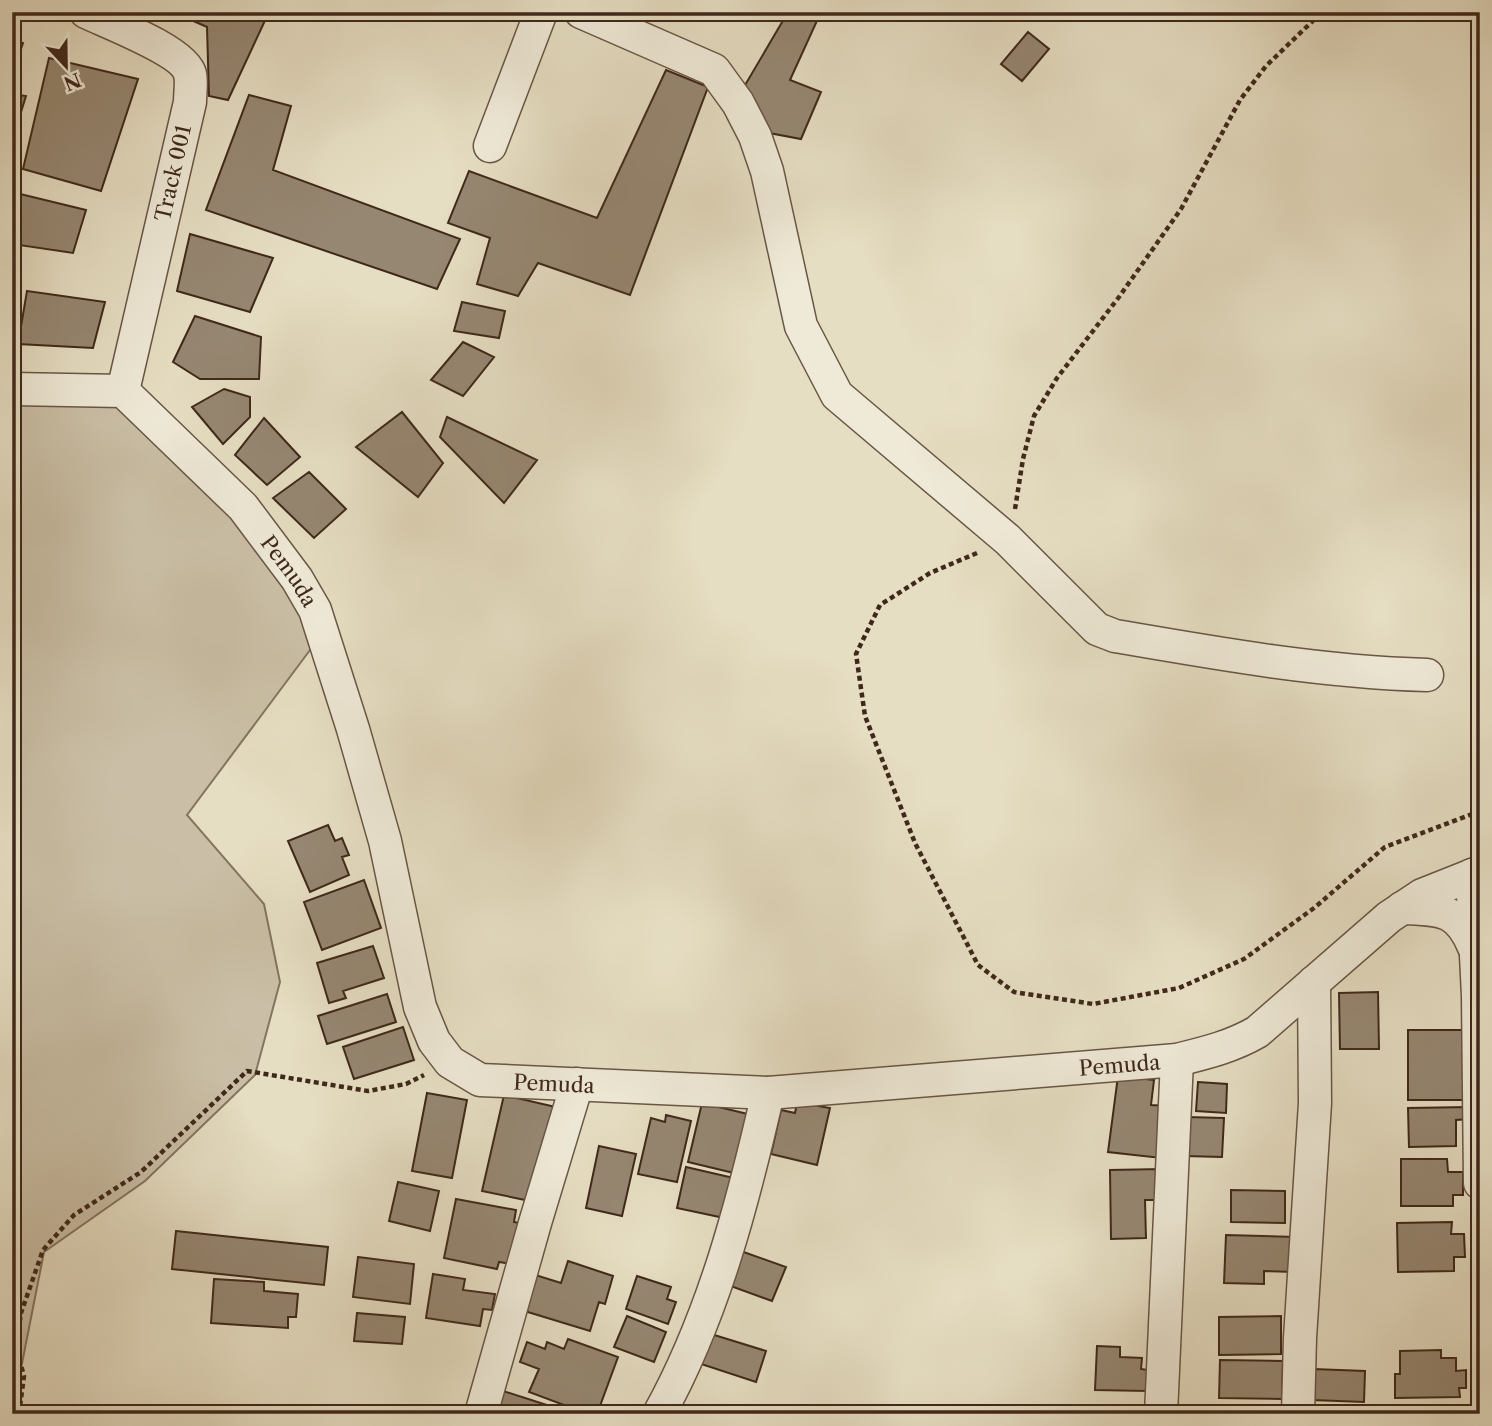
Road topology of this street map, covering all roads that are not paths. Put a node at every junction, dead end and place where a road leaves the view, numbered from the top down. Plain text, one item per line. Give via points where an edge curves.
1 (86, 12) edge
2 (541, 12) edge
3 (581, 12) edge
4 (490, 146) dead end
5 (12, 388) edge
6 (123, 391) junction
7 (1427, 675) dead end
8 (1476, 874) edge
9 (1402, 908) junction
10 (1474, 947) junction
11 (1314, 982) junction
12 (1177, 1060) junction
13 (577, 1084) junction
14 (768, 1093) junction
15 (1479, 1100) edge
16 (1480, 1183) edge
17 (481, 1414) edge
18 (659, 1414) edge
19 (1161, 1414) edge
20 (1298, 1414) edge

1 - 6 street, Track 001 via 165,49 183,61 190,73 190,102
2 - 4 street
3 - 7 street via 714,70 725,82 755,136 767,171 801,326 837,395 1008,540 1097,628 1108,634 1248,660
5 - 6 street
6 - 13 street, Pemuda via 243,507 315,610 385,841 420,1007 434,1041 450,1062 480,1080
8 - 9 street, Pemuda
8 - 10 street
9 - 10 street via 1432,909 1452,916 1467,930
9 - 11 street, Pemuda
10 - 15 street
11 - 12 street, Pemuda via 1241,1042
11 - 20 street via 1315,1103
12 - 14 street, Pemuda
12 - 19 street
13 - 14 street, Pemuda
13 - 17 street
14 - 18 street via 711,1298
15 - 16 street

